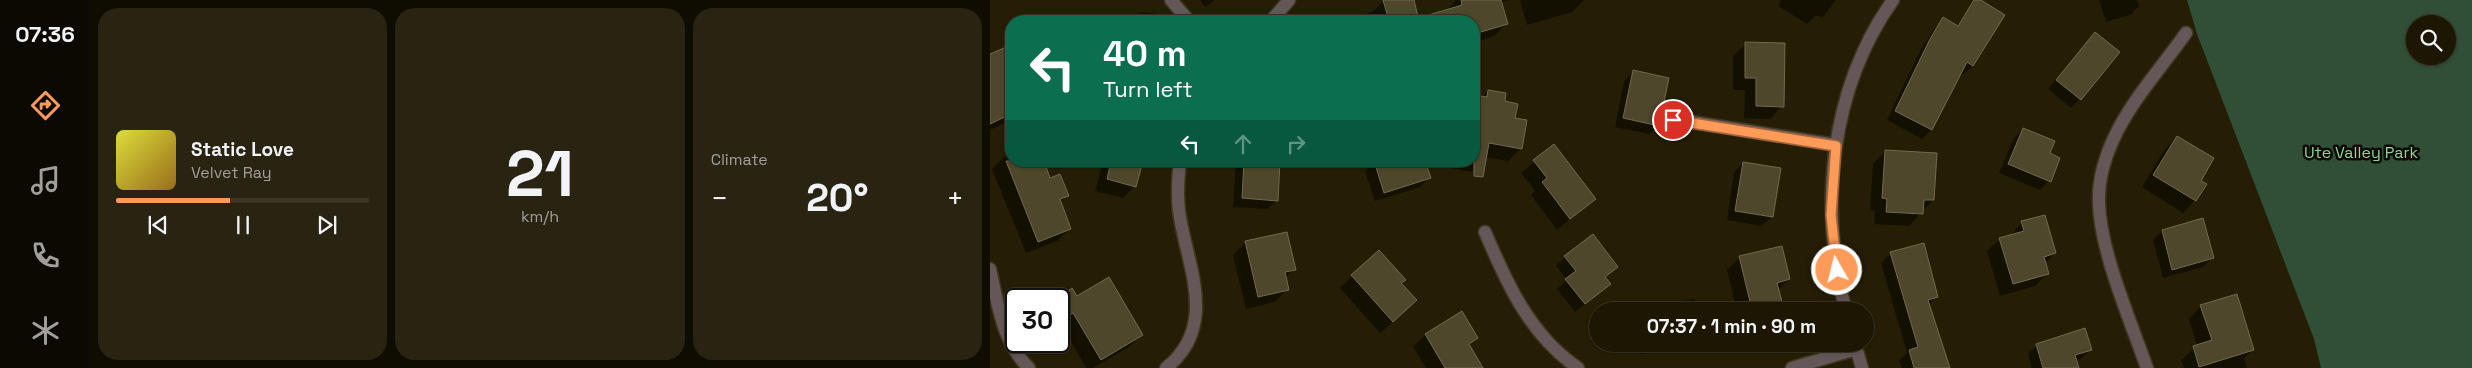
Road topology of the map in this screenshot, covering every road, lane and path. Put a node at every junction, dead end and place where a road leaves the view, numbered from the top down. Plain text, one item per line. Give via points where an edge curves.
1 (1171, 0) edge
2 (1289, 0) edge
3 (1893, 0) edge
4 (1183, 15) edge
5 (1276, 15) edge
6 (2186, 33) dead end
7 (1673, 120) dead end
8 (1836, 146) junction
9 (1179, 167) edge
10 (1484, 232) dead end
11 (990, 269) edge
12 (1844, 302) edge
13 (1839, 352) edge
14 (1858, 352) edge
15 (1029, 368) edge
16 (1166, 368) edge
17 (1578, 368) edge
18 (1792, 368) edge
19 (1862, 368) edge
20 (2147, 368) edge

1 - 4 street
2 - 5 street
3 - 8 street via 1858,63
6 - 20 street via 2125,118 2113,139 2100,181 2099,204 2107,250
7 - 8 street
8 - 12 street via 1831,215
9 - 16 street via 1179,212 1197,298 1194,323 1185,345
10 - 17 street via 1517,303 1550,345
11 - 15 street via 1006,336 1017,357
13 - 18 street
14 - 19 street

